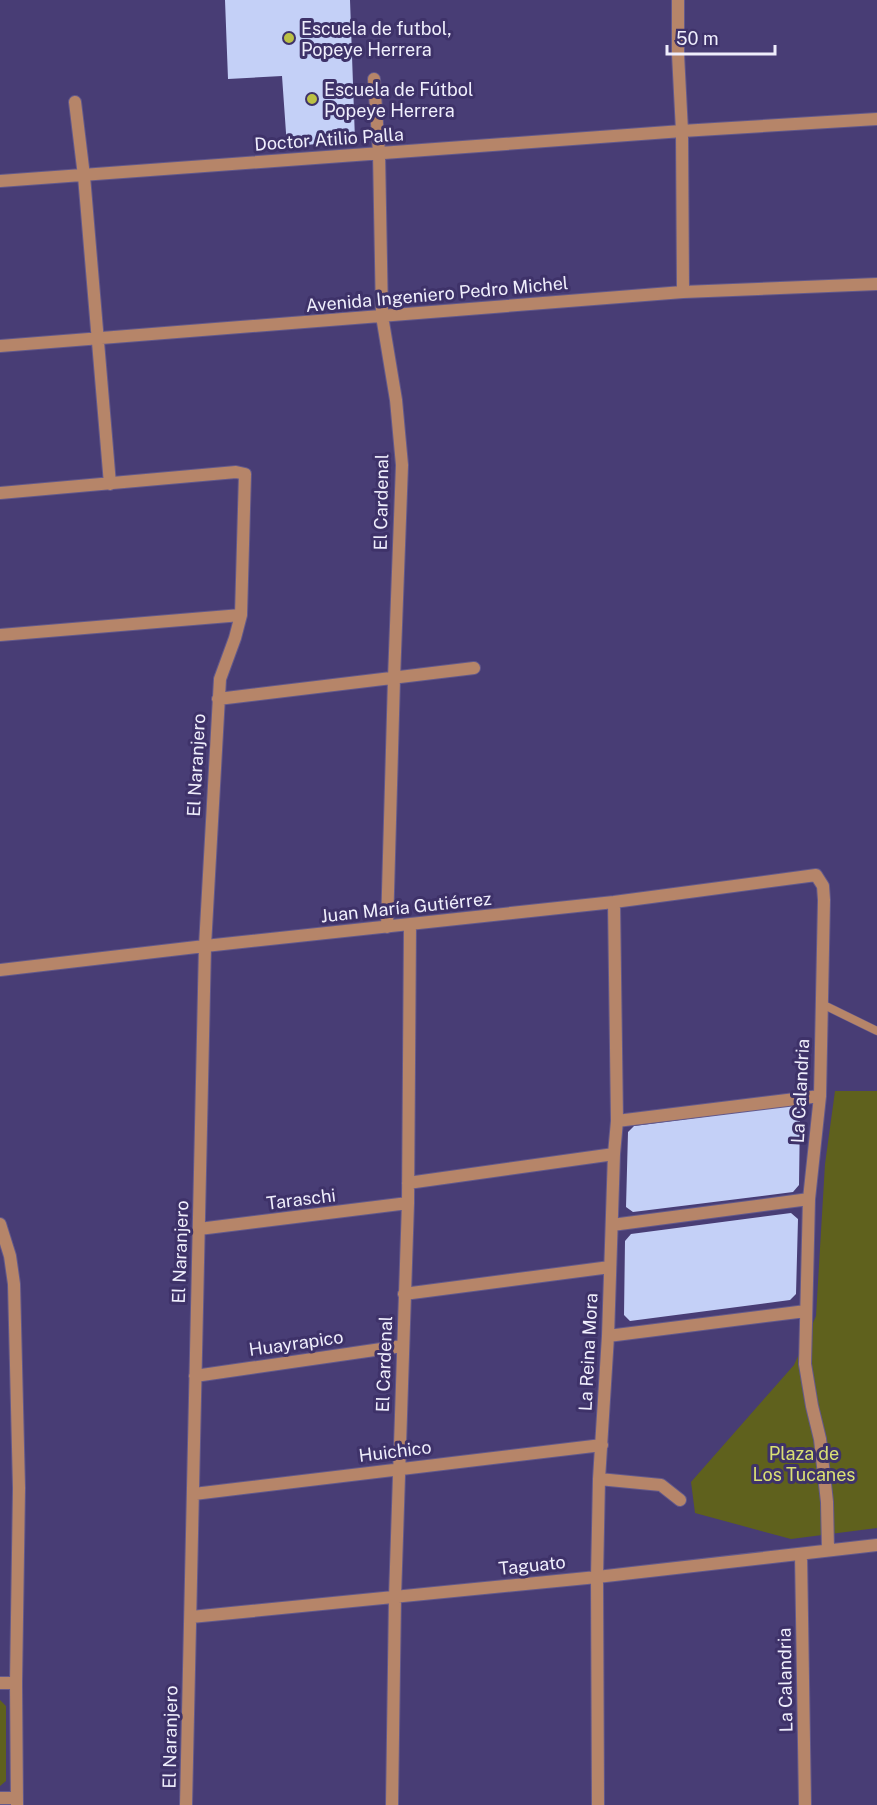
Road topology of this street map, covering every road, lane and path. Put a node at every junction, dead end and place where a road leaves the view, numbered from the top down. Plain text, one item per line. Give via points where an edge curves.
1 (678, 0) edge
2 (374, 79) dead end
3 (75, 102) dead end
4 (877, 119) edge
5 (682, 131) junction
6 (379, 153) junction
7 (84, 176) junction
8 (0, 182) edge
9 (877, 284) edge
10 (683, 292) junction
11 (382, 316) junction
12 (98, 339) junction
13 (0, 346) edge
14 (110, 484) junction
15 (0, 493) edge
16 (241, 615) junction
17 (0, 635) edge
18 (474, 668) dead end
19 (394, 679) junction
20 (218, 699) junction
21 (816, 875) joint
22 (614, 902) junction
23 (410, 925) junction
24 (387, 927) junction
25 (204, 946) junction
26 (0, 970) edge
27 (822, 1004) junction
28 (877, 1031) edge
29 (820, 1096) junction
30 (617, 1121) junction
31 (614, 1154) junction
32 (408, 1183) junction
33 (809, 1199) junction
34 (408, 1203) junction
35 (0, 1224) edge
36 (612, 1225) junction
37 (199, 1229) junction
38 (610, 1266) junction
39 (404, 1294) junction
40 (806, 1311) junction
41 (608, 1336) junction
42 (402, 1346) junction
43 (195, 1376) junction
44 (602, 1445) junction
45 (399, 1469) junction
46 (599, 1479) junction
47 (194, 1494) junction
48 (680, 1500) dead end
49 (877, 1545) edge
50 (828, 1550) junction
51 (801, 1554) junction
52 (597, 1576) junction
53 (394, 1597) junction
54 (190, 1617) junction
55 (0, 1683) edge
56 (16, 1683) junction
57 (0, 1798) edge
58 (17, 1802) edge
59 (186, 1805) edge
60 (392, 1805) edge
61 (598, 1805) edge
62 (805, 1805) edge

1 - 5 street
2 - 6 street, El Cardenal
3 - 7 street
4 - 5 street, Doctor Atilio Palla
5 - 6 street, Doctor Atilio Palla
5 - 10 street
6 - 7 street, Doctor Atilio Palla
6 - 11 street, El Cardenal
7 - 8 street, Doctor Atilio Palla
7 - 12 street
9 - 10 street, Avenida Ingeniero Pedro Michel
10 - 11 street, Avenida Ingeniero Pedro Michel
11 - 12 street, Avenida Ingeniero Pedro Michel
11 - 19 street, El Cardenal via 402,465
12 - 13 street, Avenida Ingeniero Pedro Michel
12 - 14 street
14 - 15 street
14 - 16 street, El Naranjero via 244,474
16 - 17 street
16 - 20 street, El Naranjero via 220,679
18 - 19 street
19 - 20 street
19 - 24 street, El Cardenal
20 - 25 street, El Naranjero
21 - 22 street, Juan María Gutiérrez
21 - 27 street, La Calandria via 823,885 824,900
22 - 23 street, Juan María Gutiérrez
22 - 30 street, La Reina Mora
23 - 24 street, Juan María Gutiérrez
23 - 32 street, El Cardenal
24 - 25 street, Juan María Gutiérrez
25 - 26 street, Juan María Gutiérrez
25 - 37 street, El Naranjero
27 - 28 lane
27 - 29 street, La Calandria
29 - 30 street
29 - 33 street, La Calandria
30 - 31 street, La Reina Mora
31 - 32 street
31 - 36 street, La Reina Mora
32 - 34 street, El Cardenal
33 - 36 street
33 - 40 street, La Calandria
34 - 37 street, Taraschi
34 - 39 street, El Cardenal
35 - 56 street via 14,1284 19,1488
36 - 38 street, La Reina Mora
37 - 43 street, El Naranjero
38 - 39 street
38 - 41 street, La Reina Mora
39 - 42 street, El Cardenal
40 - 41 street
40 - 50 street, La Calandria via 805,1364 820,1439
41 - 44 street, La Reina Mora
42 - 43 street, Huayrapico
42 - 45 street, El Cardenal
43 - 47 street, El Naranjero
44 - 45 street, Huichico
44 - 46 street, La Reina Mora
45 - 47 street, Huichico
45 - 53 street, El Cardenal
46 - 48 street via 661,1485
46 - 52 street, La Reina Mora
47 - 54 street, El Naranjero
49 - 50 street, Taguato
50 - 51 street, Taguato
51 - 52 street, Taguato
51 - 62 street, La Calandria
52 - 53 street, Taguato
52 - 61 street, La Reina Mora
53 - 54 street, Taguato
53 - 60 street, El Cardenal
54 - 59 street, El Naranjero
55 - 56 street
56 - 58 street
57 - 58 street

